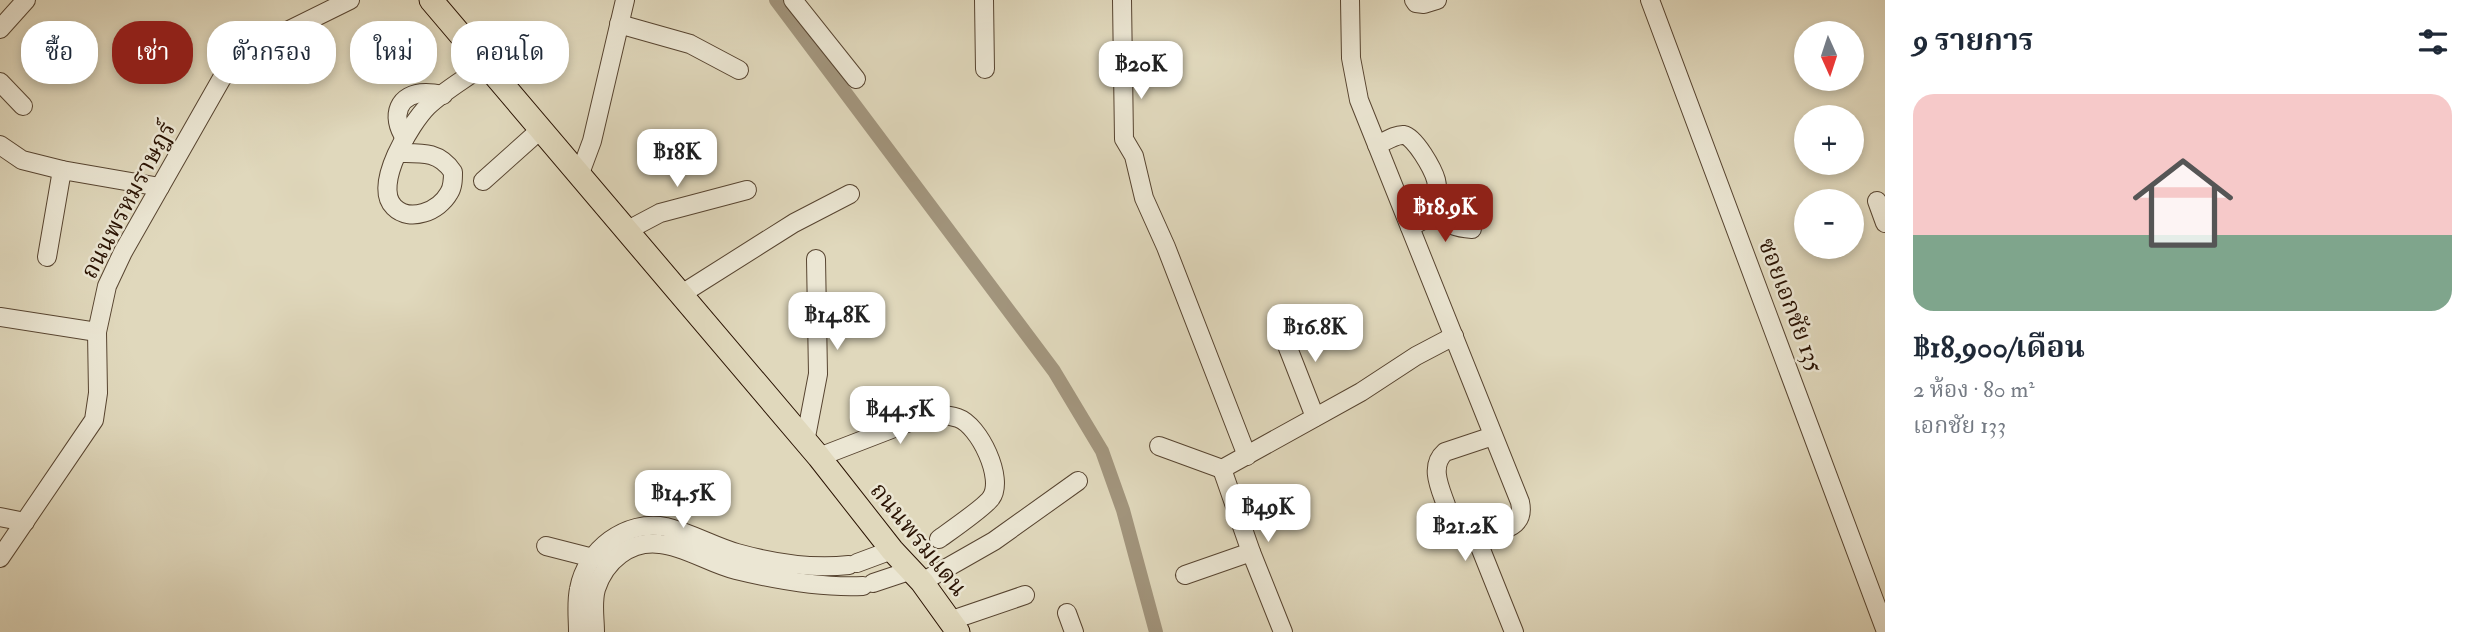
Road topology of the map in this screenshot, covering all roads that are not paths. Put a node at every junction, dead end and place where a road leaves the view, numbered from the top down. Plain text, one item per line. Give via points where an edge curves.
1 (26, 0) edge
2 (350, 0) edge
3 (430, 0) edge
4 (625, 0) edge
5 (793, 0) edge
6 (984, 0) edge
7 (1122, 0) edge
8 (1350, 0) edge
9 (1414, 0) edge
10 (1437, 0) edge
11 (1650, 0) edge
12 (451, 24) edge
13 (619, 24) junction
14 (0, 29) edge
15 (985, 69) dead end
16 (740, 70) dead end
17 (856, 79) dead end
18 (0, 82) edge
19 (458, 84) edge
20 (502, 84) edge
21 (23, 106) dead end
22 (540, 130) junction
23 (0, 145) edge
24 (402, 145) dead end
25 (1377, 145) junction
26 (62, 170) junction
27 (579, 176) junction
28 (483, 181) dead end
29 (160, 187) junction
30 (747, 190) dead end
31 (850, 194) dead end
32 (1877, 201) dead end
33 (1435, 214) junction
34 (1885, 223) edge
35 (1410, 227) junction
36 (1472, 229) dead end
37 (626, 232) junction
38 (47, 257) dead end
39 (816, 259) dead end
40 (680, 295) junction
41 (0, 317) edge
42 (1279, 325) dead end
43 (97, 332) junction
44 (1454, 336) junction
45 (1315, 417) junction
46 (1493, 436) junction
47 (1159, 446) dead end
48 (812, 450) junction
49 (1247, 456) junction
50 (1222, 469) junction
51 (1078, 481) dead end
52 (1446, 505) dead end
53 (0, 517) edge
54 (25, 522) junction
55 (939, 539) dead end
56 (546, 546) dead end
57 (892, 550) junction
58 (1251, 552) junction
59 (720, 557) junction
60 (0, 558) edge
61 (593, 558) junction
62 (850, 565) junction
63 (1185, 575) dead end
64 (917, 576) junction
65 (863, 585) junction
66 (1025, 595) dead end
67 (1067, 613) dead end
68 (955, 626) edge
69 (1885, 629) edge
70 (578, 632) edge
71 (596, 632) edge
72 (1074, 632) edge
73 (1283, 632) edge
74 (1514, 632) edge

1 - 14 street
2 - 29 street, ถนนพรหมราษฎร์ via 249,52 222,78
3 - 12 main road, ถนนพรมแดน
4 - 13 street
5 - 17 street
6 - 15 street
7 - 49 street via 1124,139
8 - 25 street via 1354,81
9 - 10 street via 1424,4
11 - 69 street, ซอยเอกชัย 135
13 - 16 street via 690,44
13 - 27 street via 592,141
18 - 21 street
19 - 24 street via 443,95 415,95 398,108
20 - 22 main road, ถนนพรมแดน
22 - 27 main road, ถนนพรมแดน
22 - 28 street
23 - 26 street via 22,160
25 - 33 street via 1404,135 1413,140 1436,177
25 - 35 street
26 - 29 street
26 - 38 street
27 - 37 main road, ถนนพรมแดน
29 - 43 street, ถนนพรหมราษฎร์ via 107,286
30 - 37 street via 660,213
31 - 40 street via 794,223
32 - 34 street
33 - 35 street
33 - 36 street via 1447,224
35 - 44 street
37 - 40 main road, ถนนพรมแดน
39 - 48 street via 818,374
40 - 48 main road, ถนนพรมแดน
41 - 43 street
42 - 45 street
43 - 54 street, ถนนพรหมราษฎร์ via 94,420
44 - 45 street
44 - 46 street
45 - 49 street
46 - 52 street via 1439,457 1437,476
46 - 74 street via 1522,513 1512,526 1480,539 1480,547
47 - 50 street
48 - 55 street via 920,418 960,419 975,431 996,481 992,498
48 - 57 main road, ถนนพรมแดน
49 - 50 street
50 - 58 street
51 - 64 street via 994,541
53 - 54 street
54 - 60 street, ถนนพรหมราษฎร์
56 - 61 street
57 - 62 street
57 - 64 main road, ถนนพรมแดน
58 - 63 street
58 - 73 street
59 - 61 street via 664,527 645,527 609,540
59 - 62 street
59 - 65 street via 761,576 829,586
59 - 71 street via 662,544 633,547 620,554 608,565 596,591
61 - 70 street via 579,587
62 - 65 street
64 - 65 street
64 - 68 main road, ถนนพรมแดน
66 - 68 street
67 - 72 street

